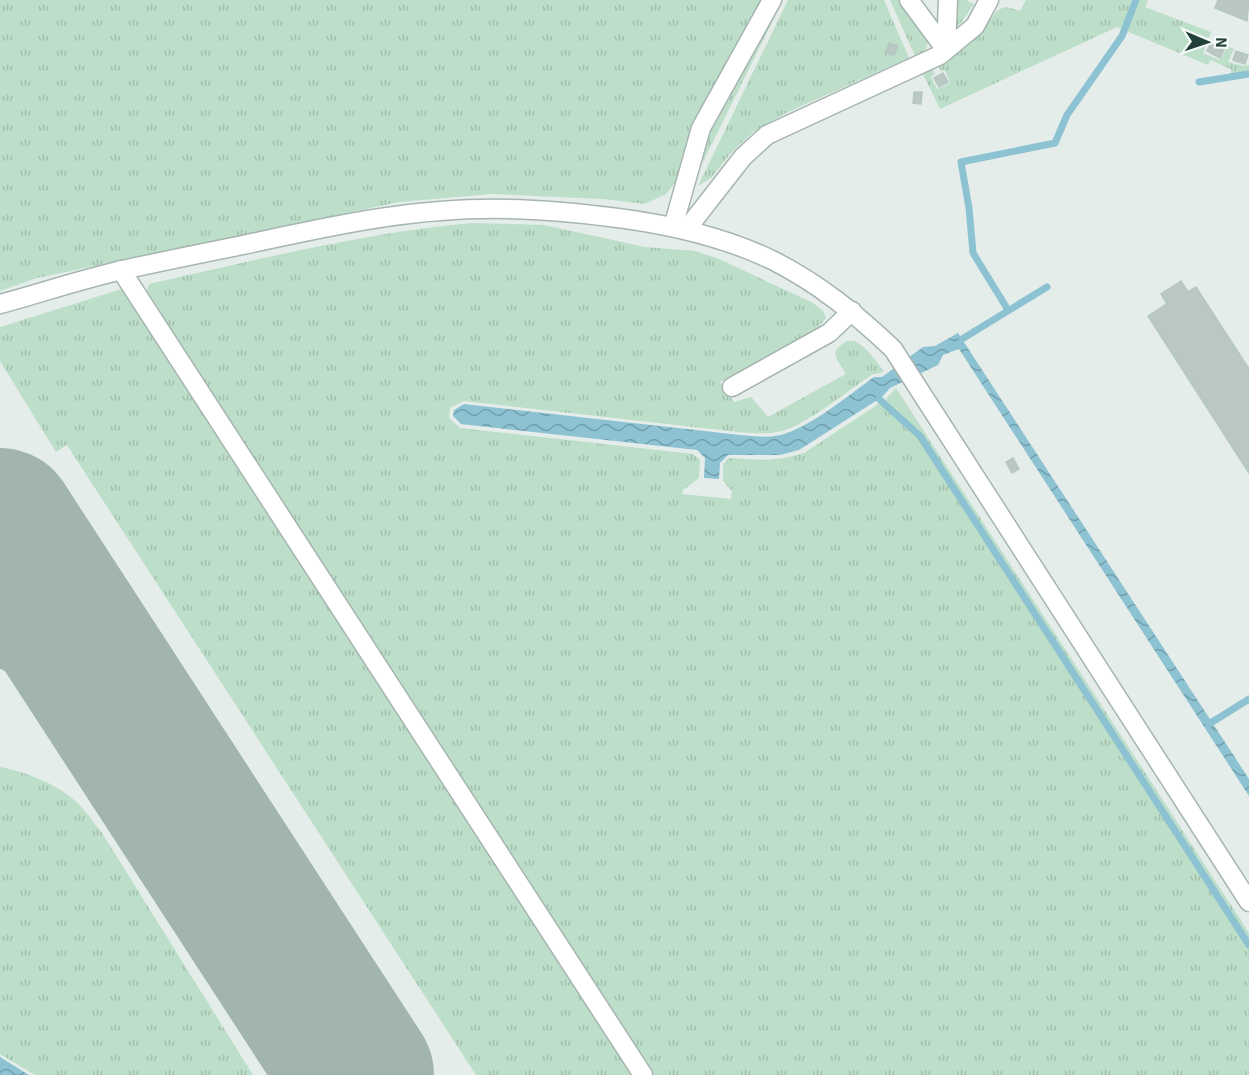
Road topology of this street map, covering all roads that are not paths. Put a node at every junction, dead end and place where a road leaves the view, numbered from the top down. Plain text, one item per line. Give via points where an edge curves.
1 (772, 0) edge
2 (909, 0) edge
3 (948, 0) edge
4 (989, 0) edge
5 (946, 50) junction
6 (680, 228) junction
7 (121, 270) junction
8 (0, 304) edge
9 (852, 311) junction
10 (732, 387) dead end
11 (1249, 902) edge
12 (643, 1075) edge

1 - 6 lane via 701,128
2 - 5 lane
3 - 5 lane
4 - 5 lane via 975,26
5 - 6 lane via 767,135
6 - 7 lane via 569,211 446,211 337,225
6 - 9 lane via 771,260 815,284
7 - 8 lane
7 - 12 lane
9 - 10 lane via 829,333
9 - 11 lane via 893,349

